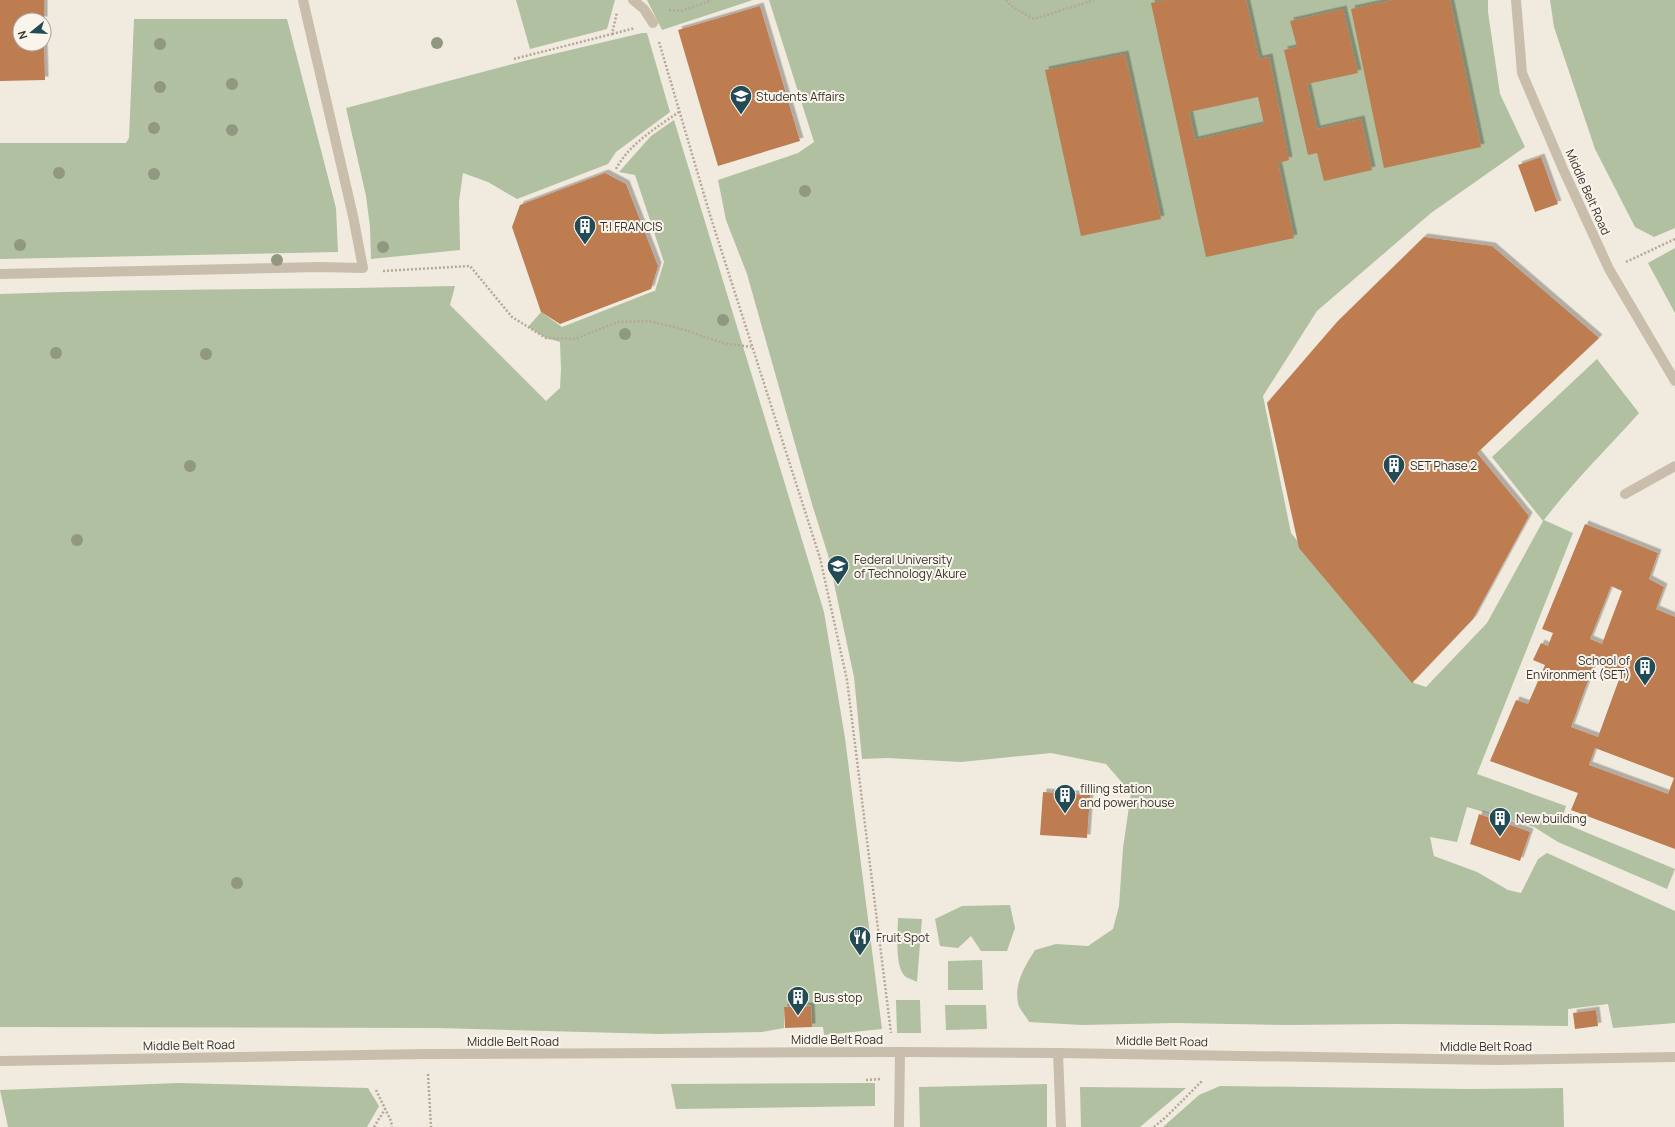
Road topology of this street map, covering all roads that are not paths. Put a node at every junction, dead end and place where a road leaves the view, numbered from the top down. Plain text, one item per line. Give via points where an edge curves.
1 (303, 0) edge
2 (633, 0) edge
3 (1516, 0) edge
4 (653, 23) road end
5 (0, 274) edge
6 (1675, 381) edge
7 (1675, 466) edge
8 (1625, 494) dead end
9 (896, 1052) junction
10 (1058, 1053) junction
11 (1675, 1057) edge
12 (0, 1061) edge
13 (899, 1127) edge
14 (1061, 1127) edge

1 - 5 street via 363,268
2 - 4 street via 644,9
3 - 6 street, Middle Belt Road via 1522,73 1609,269
7 - 8 street
9 - 10 street, Middle Belt Road
9 - 12 street, Middle Belt Road via 427,1054
9 - 13 street
10 - 11 street, Middle Belt Road via 1498,1060
10 - 14 street

